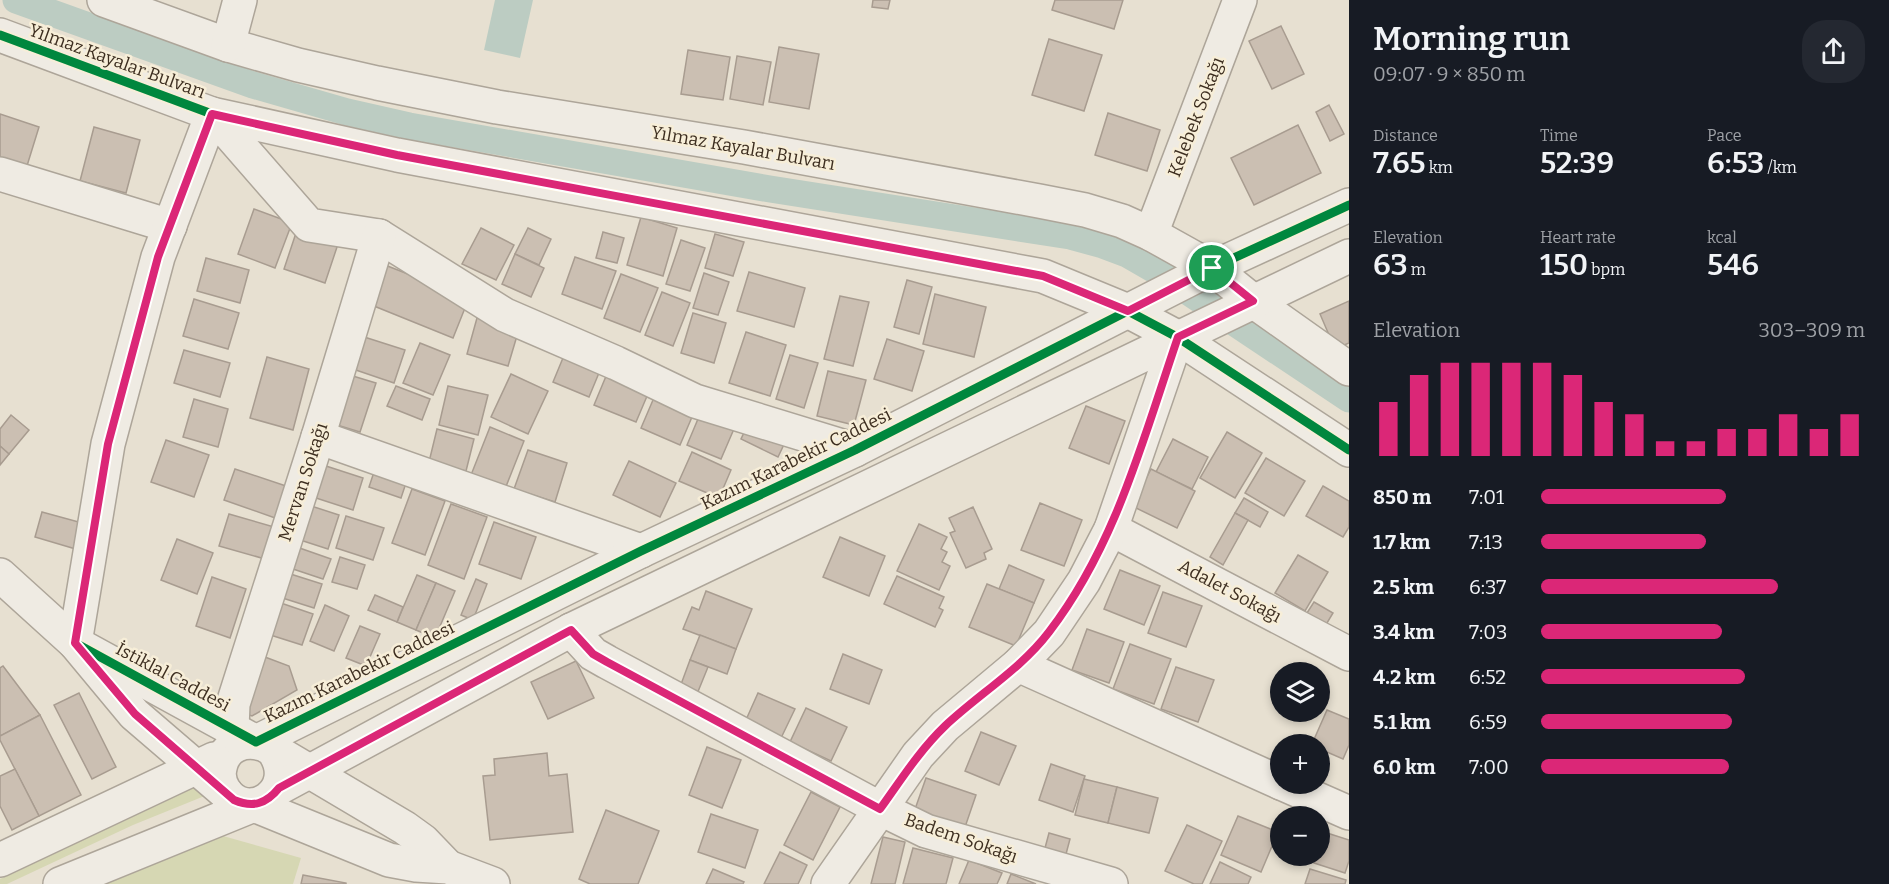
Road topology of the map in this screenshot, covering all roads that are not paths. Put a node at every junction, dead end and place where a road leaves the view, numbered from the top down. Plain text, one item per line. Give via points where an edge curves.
1 (104, 0) edge
2 (240, 0) edge
3 (1240, 0) edge
4 (0, 35) edge
5 (228, 45) junction
6 (212, 114) junction
7 (0, 174) edge
8 (1349, 205) edge
9 (170, 226) junction
10 (1151, 234) junction
11 (379, 236) junction
12 (1349, 256) edge
13 (1212, 268) junction
14 (1253, 301) junction
15 (1128, 311) junction
16 (1178, 337) junction
17 (1349, 369) edge
18 (318, 437) junction
19 (855, 450) junction
20 (1349, 450) edge
21 (1111, 528) junction
22 (641, 551) junction
23 (8, 592) edge
24 (571, 630) junction
25 (75, 643) junction
26 (1349, 654) edge
27 (1018, 665) junction
28 (247, 743) junction
29 (196, 767) junction
30 (309, 772) junction
31 (1270, 778) edge
32 (1306, 794) edge
33 (253, 795) junction
34 (880, 809) junction
35 (1349, 813) edge
36 (0, 860) edge
37 (445, 876) edge
38 (60, 884) edge
39 (493, 884) edge
40 (828, 884) edge
41 (1111, 884) edge

1 - 5 street, Yılmaz Kayalar Bulvarı
2 - 5 street
3 - 10 street, Kelebek Sokağı
4 - 6 street, Yılmaz Kayalar Bulvarı
5 - 10 street, Yılmaz Kayalar Bulvarı via 298,65 497,107 744,147 1085,210
6 - 9 street
6 - 11 street via 309,225
6 - 15 street, Yılmaz Kayalar Bulvarı via 397,155 1043,276
7 - 9 street
8 - 13 street, Kazım Karabekir Caddesi
9 - 25 street via 158,257 108,444
10 - 13 street, Yılmaz Kayalar Bulvarı
11 - 18 street, Mervan Sokağı
11 - 19 street via 505,315 695,401
12 - 14 street
13 - 14 street, Yılmaz Kayalar Bulvarı
13 - 15 street, Kazım Karabekir Caddesi
14 - 16 street
14 - 17 street, Yılmaz Kayalar Bulvarı
15 - 16 street, Yılmaz Kayalar Bulvarı
15 - 19 street, Kazım Karabekir Caddesi
16 - 20 street, Yılmaz Kayalar Bulvarı
16 - 21 street
16 - 24 street
18 - 22 street
18 - 28 street, Mervan Sokağı via 233,704
19 - 22 street, Kazım Karabekir Caddesi
21 - 26 street, Adalet Sokağı
21 - 27 street via 1068,605
22 - 28 street, Kazım Karabekir Caddesi
23 - 25 street, İstiklal Caddesi
24 - 30 street
24 - 34 street, Badem Sokağı via 593,654
25 - 28 street, İstiklal Caddesi
25 - 29 street, İstiklal Caddesi via 135,714
27 - 31 street
27 - 34 street via 945,726 918,755
28 - 29 street, Kazım Karabekir Caddesi
28 - 30 street, İstiklal Caddesi
28 - 33 street, Mervan Sokağı via 221,762 219,773 221,784
28 - 33 street via 280,759 282,769 282,779
29 - 33 street, İstiklal Caddesi
29 - 36 street, Kazım Karabekir Caddesi
30 - 33 street
30 - 37 street, İstiklal Caddesi via 423,841
32 - 35 street
33 - 37 street, İstiklal Caddesi via 389,860
33 - 38 street
34 - 40 street
34 - 41 street, Badem Sokağı via 926,831
37 - 39 street, İstiklal Caddesi

